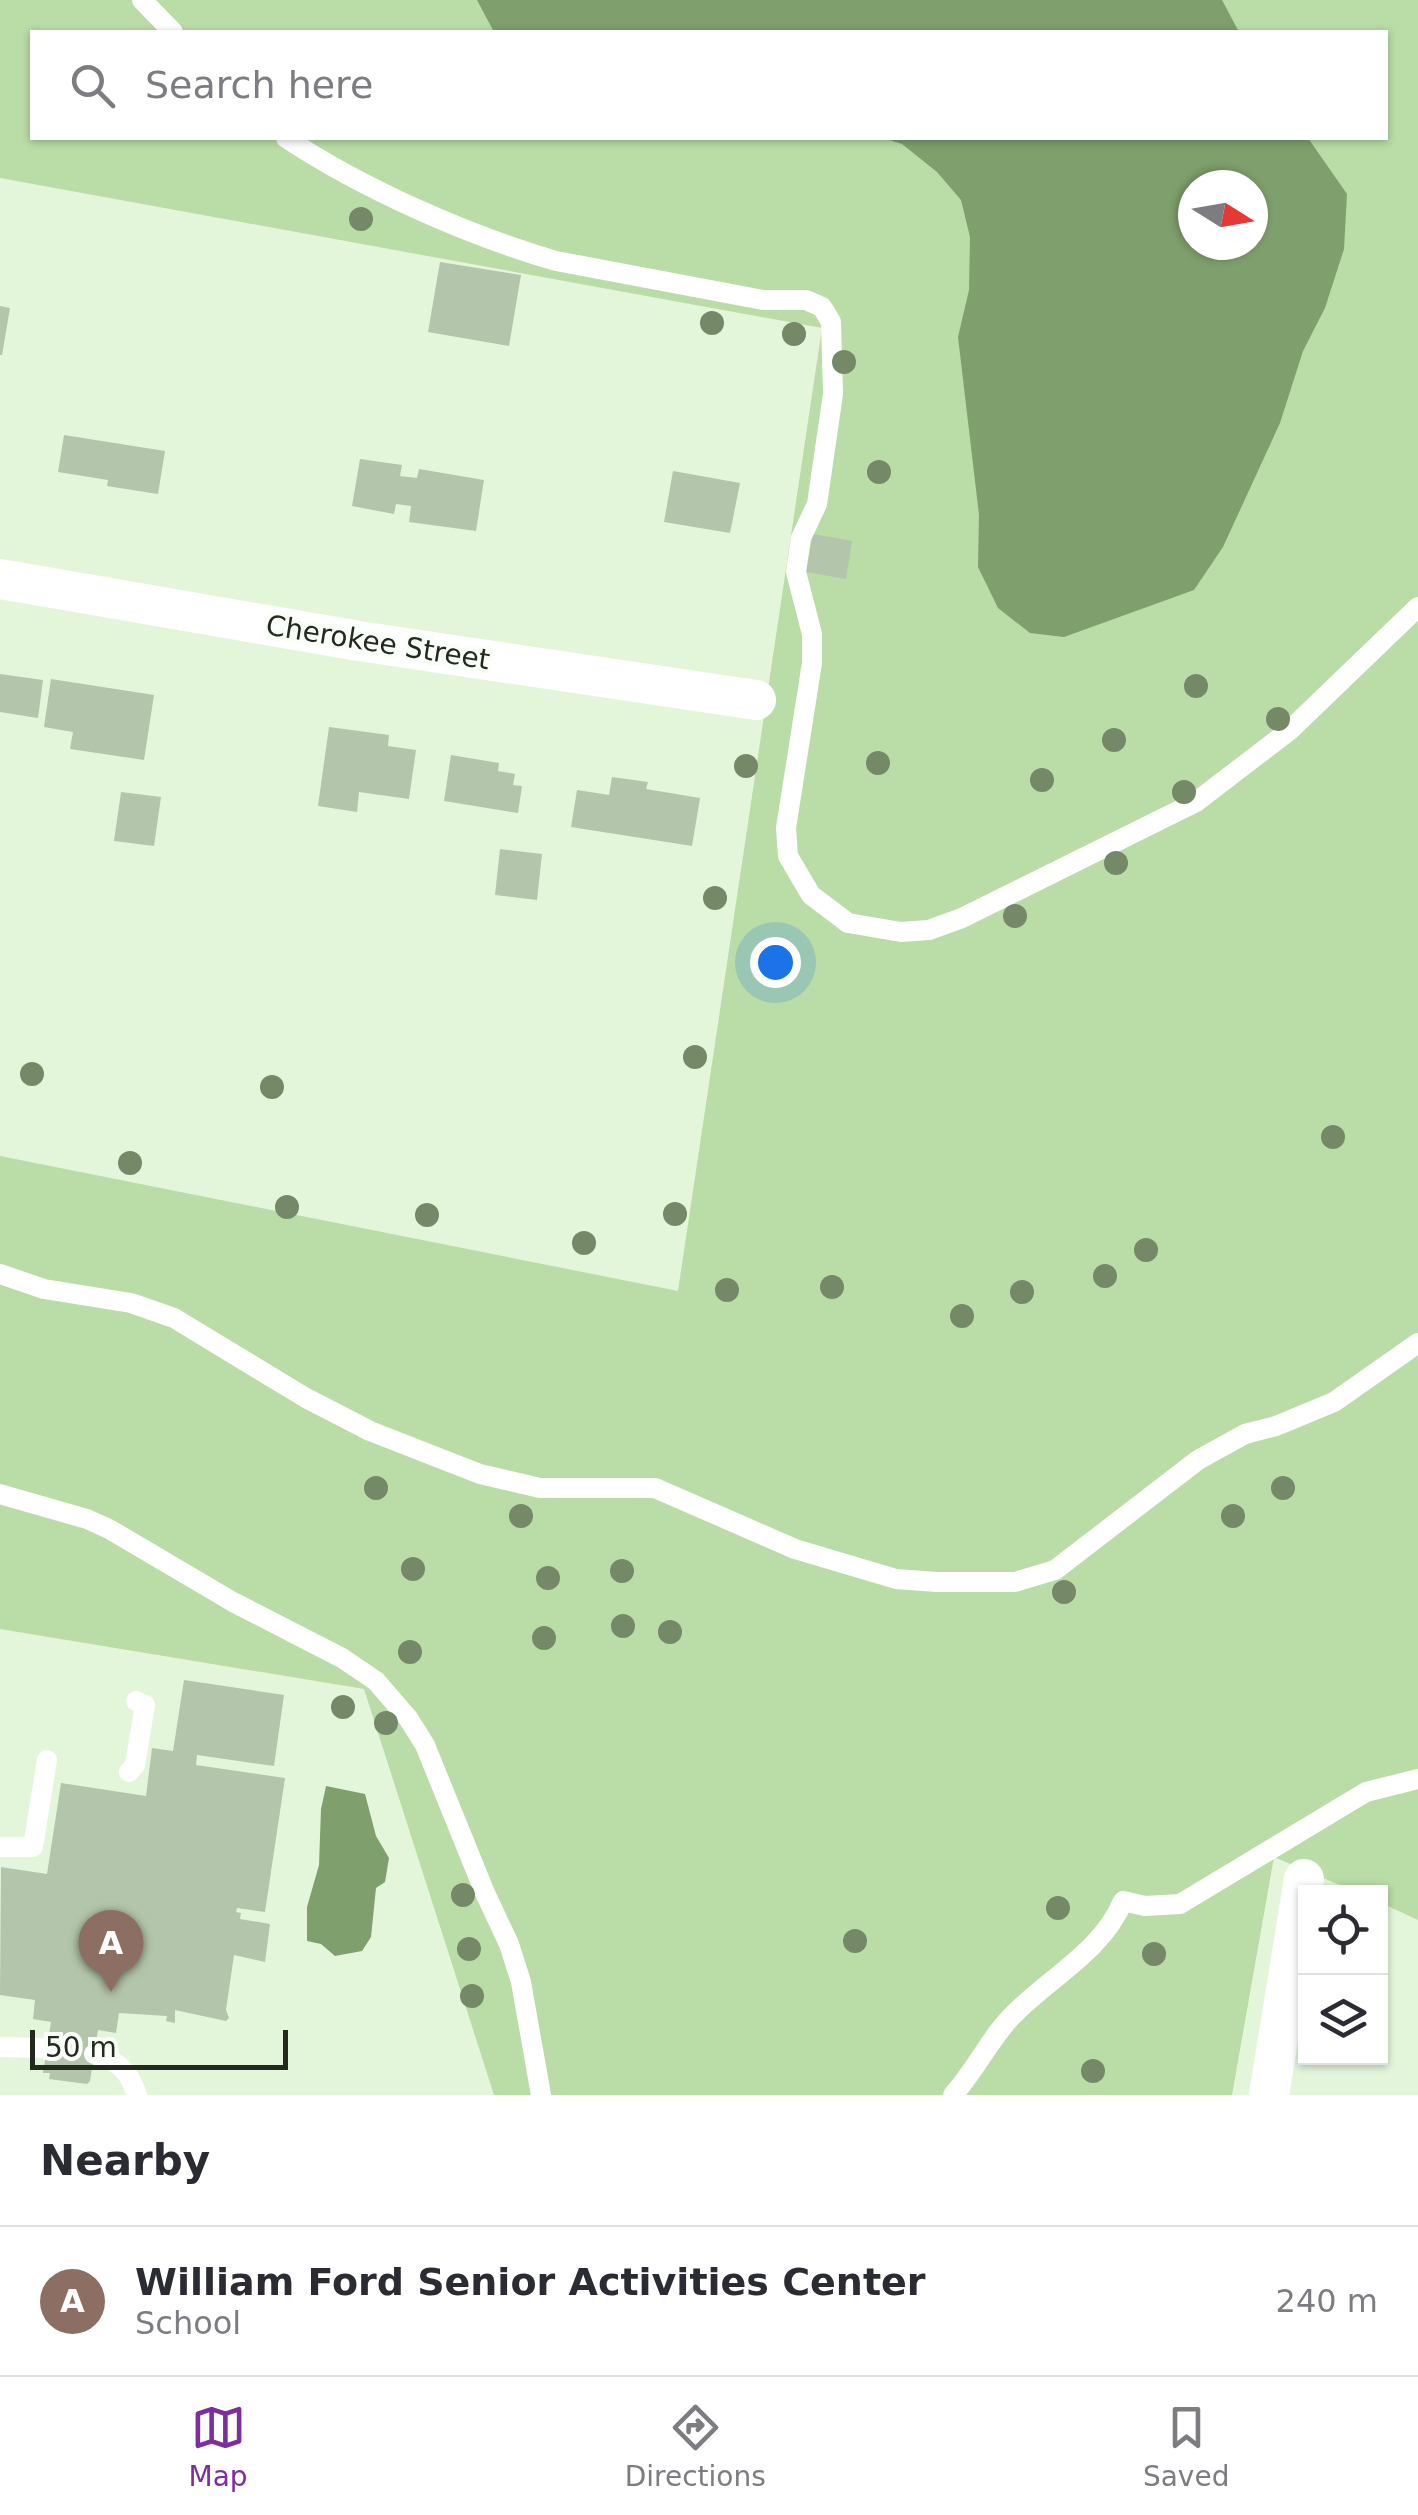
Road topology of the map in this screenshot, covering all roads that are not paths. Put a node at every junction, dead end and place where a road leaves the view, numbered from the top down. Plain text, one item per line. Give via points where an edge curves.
1 (142, 0) edge
2 (172, 30) edge
3 (289, 140) edge
4 (0, 580) edge
5 (1418, 607) edge
6 (756, 700) dead end
7 (0, 1274) edge
8 (1418, 1344) edge
9 (0, 1494) edge
10 (136, 1701) dead end
11 (47, 1760) dead end
12 (128, 1772) dead end
13 (1418, 1779) edge
14 (0, 1848) edge
15 (1304, 1879) dead end
16 (0, 2047) edge
17 (48, 2048) dead end
18 (94, 2054) dead end
19 (137, 2095) edge
20 (541, 2095) edge
21 (953, 2095) edge
22 (1269, 2095) edge

1 - 2 lane
3 - 5 lane via 345,174 522,251 822,307 831,322 833,394 817,504 801,538 796,572 812,634 812,663 786,828 788,856 811,895 848,923 929,930 1179,813 1290,730
4 - 6 street, Cherokee Street
7 - 8 lane via 174,1318 370,1431 480,1474 540,1488 655,1488 795,1549 896,1579 937,1582 1015,1582 1055,1570 1198,1460 1245,1434 1334,1402
9 - 20 lane via 109,1529 376,1681 425,1746 509,1944
10 - 12 lane via 144,1705 135,1766
11 - 14 lane via 33,1847
13 - 21 lane via 1366,1792 1180,1904 1123,1901 1092,1945 1012,2015
15 - 22 street
16 - 17 lane
18 - 19 lane via 117,2061

